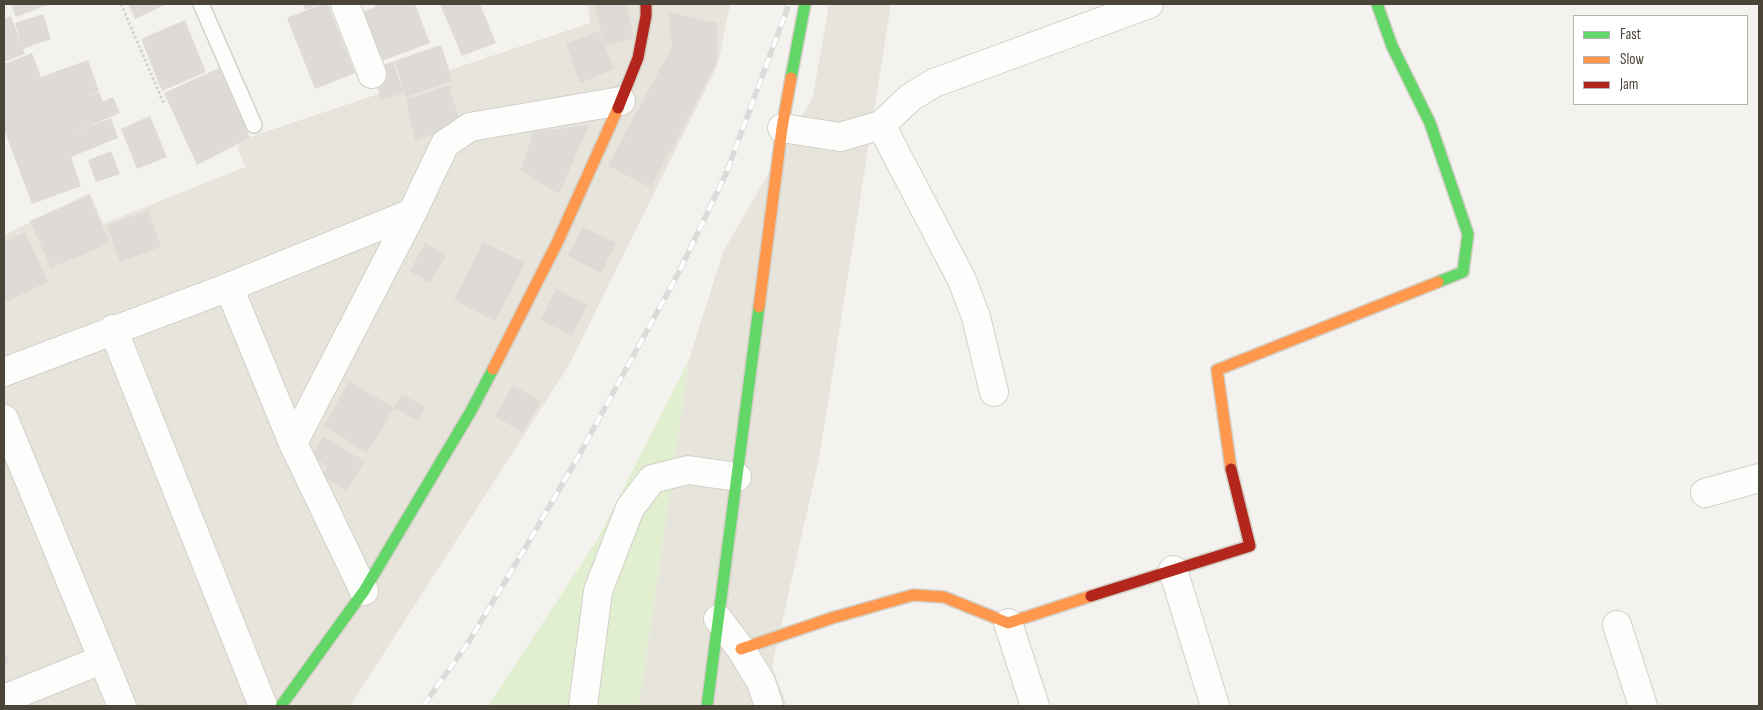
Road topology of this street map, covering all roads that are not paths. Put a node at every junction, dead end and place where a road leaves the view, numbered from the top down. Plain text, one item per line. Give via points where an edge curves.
1 (201, 4) edge
2 (345, 4) edge
3 (646, 4) edge
4 (804, 4) edge
5 (1149, 4) edge
6 (1377, 4) edge
7 (372, 74) dead end
8 (621, 101) junction
9 (881, 125) junction
10 (254, 126) dead end
11 (782, 128) junction
12 (412, 212) junction
13 (229, 287) junction
14 (113, 329) junction
15 (4, 372) edge
16 (994, 392) dead end
17 (4, 419) edge
18 (293, 442) junction
19 (737, 477) junction
20 (1759, 478) edge
21 (1705, 493) dead end
22 (1174, 570) junction
23 (364, 591) junction
24 (718, 619) junction
25 (1008, 623) junction
26 (1617, 624) dead end
27 (741, 649) junction
28 (101, 660) junction
29 (4, 699) edge
30 (122, 706) edge
31 (263, 706) edge
32 (282, 706) edge
33 (583, 706) edge
34 (707, 706) edge
35 (769, 706) edge
36 (1035, 706) edge
37 (1215, 706) edge
38 (1643, 706) edge

1 - 10 lane
2 - 7 street
3 - 8 street via 638,58
4 - 11 street
5 - 9 street via 934,83 911,97
6 - 22 street via 1392,46 1430,123 1468,234 1463,272 1216,370 1230,462 1250,546
8 - 12 street via 470,127 445,144
8 - 23 street via 558,241 471,410
9 - 11 street via 840,137
9 - 16 street via 962,280 976,317
11 - 19 street
12 - 13 street
12 - 18 street
13 - 14 street
13 - 18 street
14 - 15 street
14 - 31 street
17 - 28 street
18 - 23 street
19 - 24 street
19 - 33 street via 688,470 652,479 630,508 598,591
20 - 21 street
22 - 25 street
22 - 37 street
23 - 32 street
24 - 27 street
24 - 34 street
25 - 27 street via 944,597 913,595
25 - 36 street
26 - 38 street
27 - 35 street via 761,682
28 - 29 street
28 - 30 street

